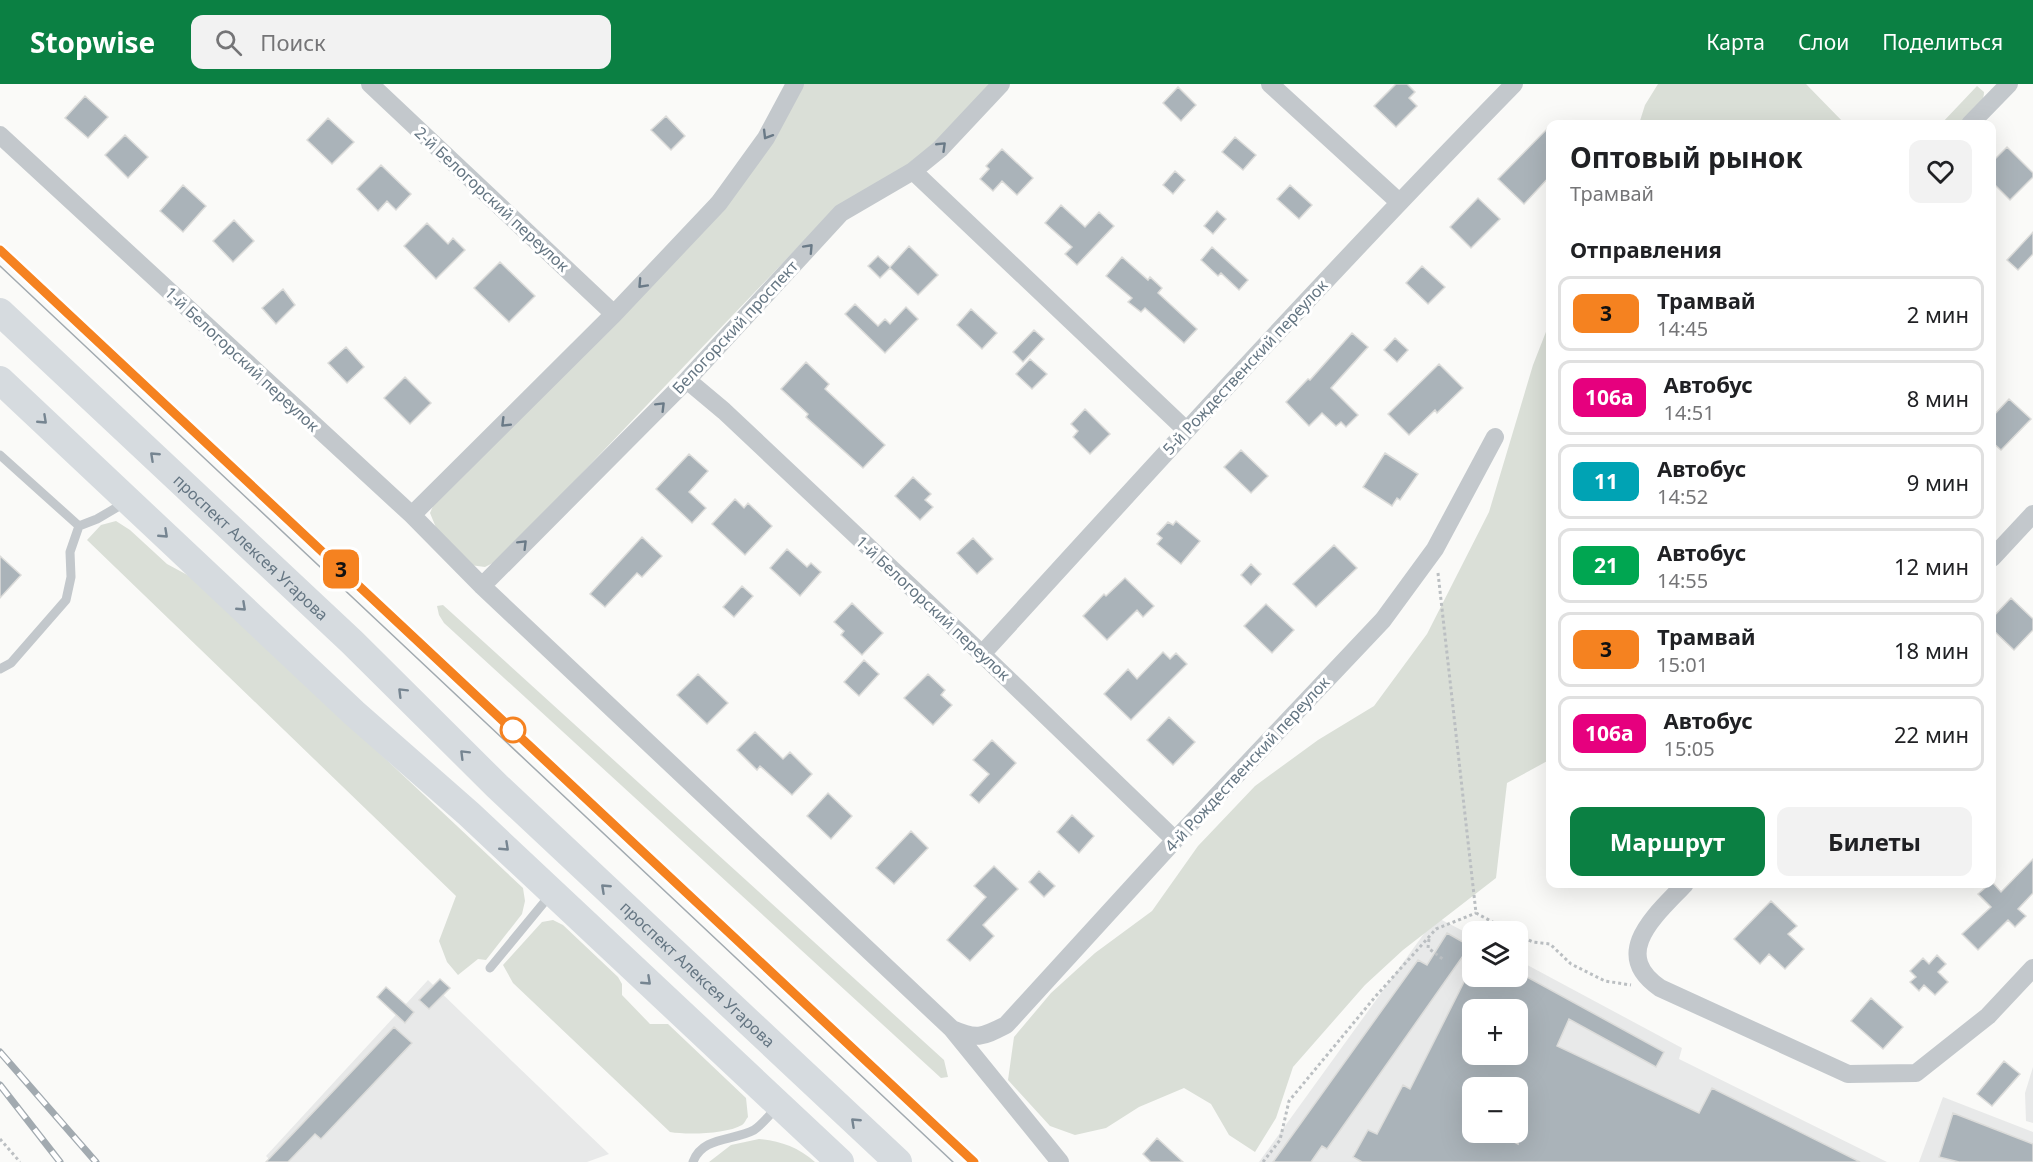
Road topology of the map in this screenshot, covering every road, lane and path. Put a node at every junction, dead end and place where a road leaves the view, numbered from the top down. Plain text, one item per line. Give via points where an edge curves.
1 (370, 84) edge
2 (795, 84) edge
3 (1001, 84) edge
4 (1270, 84) edge
5 (1514, 84) edge
6 (2009, 84) edge
7 (1974, 120) edge
8 (0, 135) edge
9 (913, 171) junction
10 (1399, 202) junction
11 (0, 312) edge
12 (614, 314) junction
13 (0, 380) edge
14 (687, 380) junction
15 (1186, 430) junction
16 (1495, 437) dead end
17 (0, 455) edge
18 (128, 500) junction
19 (2033, 514) edge
20 (412, 515) junction
21 (79, 526) junction
22 (1435, 549) junction
23 (1996, 554) edge
24 (482, 586) junction
25 (982, 654) junction
26 (0, 669) edge
27 (496, 786) junction
28 (469, 814) junction
29 (1175, 840) junction
30 (1681, 888) edge
31 (553, 892) junction
32 (1476, 913) junction
33 (1491, 921) edge
34 (1429, 937) junction
35 (1528, 940) edge
36 (1444, 960) dead end
37 (490, 968) dead end
38 (2033, 968) edge
39 (1650, 981) junction
40 (952, 1029) junction
41 (779, 1105) junction
42 (0, 1139) edge
43 (20, 1162) edge
44 (693, 1162) edge
45 (840, 1162) edge
46 (898, 1162) edge
47 (1060, 1162) edge
48 (1263, 1162) edge

1 - 12 street, 2-й Белогорский переулок
2 -> 12 street via 766,138 718,203
9 -> 3 street, Белогорский проспект via 940,149
4 - 10 street
5 - 10 street, 5-й Рождественский переулок
6 - 7 street
8 - 20 street, 1-й Белогорский переулок
14 -> 9 street, Белогорский проспект via 841,213
9 - 15 street
10 - 15 street, 5-й Рождественский переулок
27 -> 11 main road, проспект Алексея Угарова via 352,642
12 -> 20 street
13 -> 18 main road
24 -> 14 street, Белогорский проспект
14 - 25 street, 1-й Белогорский переулок
15 - 25 street, 5-й Рождественский переулок
16 - 22 street, 4-й Рождественский переулок
17 - 21 lane
18 - 21 lane
18 -> 28 main road via 354,713
19 - 23 street
20 - 24 street, 1-й Белогорский переулок
21 - 26 lane via 70,552 71,577 66,600 11,663
22 - 29 street, 4-й Рождественский переулок via 1383,620
22 - 32 path
24 - 40 street, 1-й Белогорский переулок
25 - 29 street, 1-й Белогорский переулок
27 - 28 main road
46 -> 27 main road, проспект Алексея Угарова
28 -> 31 main road
29 - 40 street, 4-й Рождественский переулок via 1006,1025 970,1037
30 - 39 street via 1650,921 1637,945 1642,972
31 - 37 lane
31 -> 41 main road
32 - 33 path
32 - 34 path via 1436,929
34 - 36 path via 1428,948
34 - 48 path via 1289,1101 1280,1140
35 - 39 path via 1551,944 1571,964 1605,981 1631,985
38 - 39 street via 1988,1016 1916,1074 1848,1074
40 - 47 street, 1-й Белогорский переулок
41 - 44 lane via 754,1130 707,1144
41 - 45 main road
42 - 43 path

